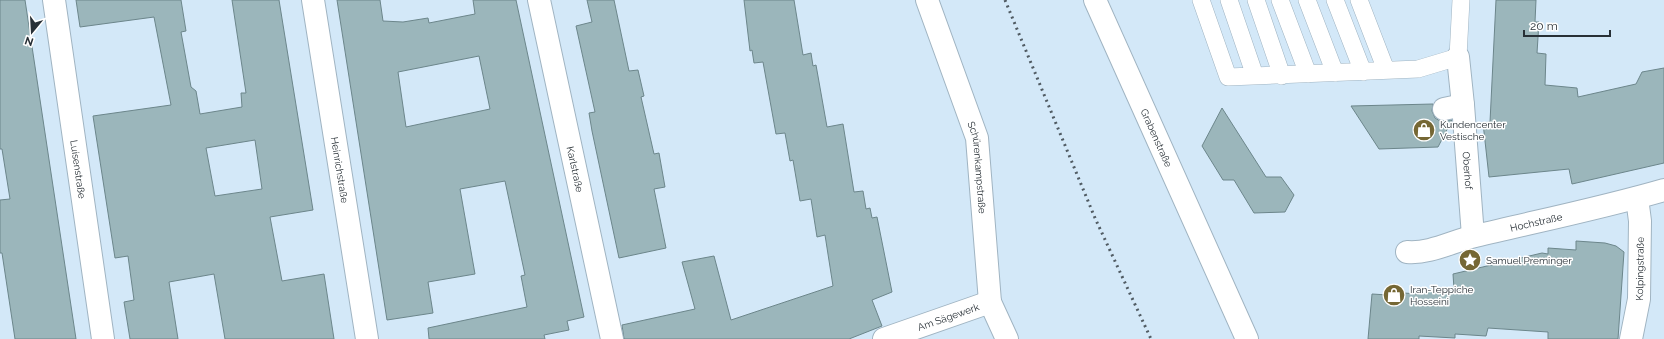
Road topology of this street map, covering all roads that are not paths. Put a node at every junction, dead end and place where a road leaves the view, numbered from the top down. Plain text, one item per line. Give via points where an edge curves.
1 (54, 0) edge
2 (313, 0) edge
3 (539, 0) edge
4 (927, 0) edge
5 (1095, 0) edge
6 (1201, 0) edge
7 (1229, 0) edge
8 (1256, 0) edge
9 (1280, 0) edge
10 (1307, 0) edge
11 (1335, 0) edge
12 (1359, 0) edge
13 (1460, 0) edge
14 (1458, 57) junction
15 (1386, 70) junction
16 (1363, 72) junction
17 (1335, 73) junction
18 (1308, 74) junction
19 (1255, 76) junction
20 (1282, 76) junction
21 (1664, 190) edge
22 (1637, 198) junction
23 (1473, 236) junction
24 (1407, 252) dead end
25 (990, 302) junction
26 (103, 339) edge
27 (367, 339) edge
28 (612, 339) edge
29 (884, 339) edge
30 (1007, 339) edge
31 (1247, 339) edge
32 (1631, 339) edge

1 - 26 street, Luisenstraße
2 - 27 street, Heinrichstraße
3 - 28 street, Karlstraße
4 - 25 street, Schürenkampstraße via 977,138
5 - 31 street, Grabenstraße
6 - 19 lane via 1228,77
7 - 19 lane
8 - 20 lane
9 - 18 lane
10 - 17 lane
11 - 16 lane
12 - 15 lane
13 - 14 lane
14 - 15 lane via 1418,69
14 - 23 street, Oberhof via 1454,107
15 - 16 lane
16 - 17 lane
17 - 18 lane
18 - 20 lane
19 - 20 lane
21 - 22 street, Hochstraße
22 - 23 street, Hochstraße
22 - 32 street, Kolpingstraße via 1640,221 1639,299
23 - 24 street, Hochstraße via 1426,250
25 - 29 street, Am Sägewerk
25 - 30 street, Schürenkampstraße

